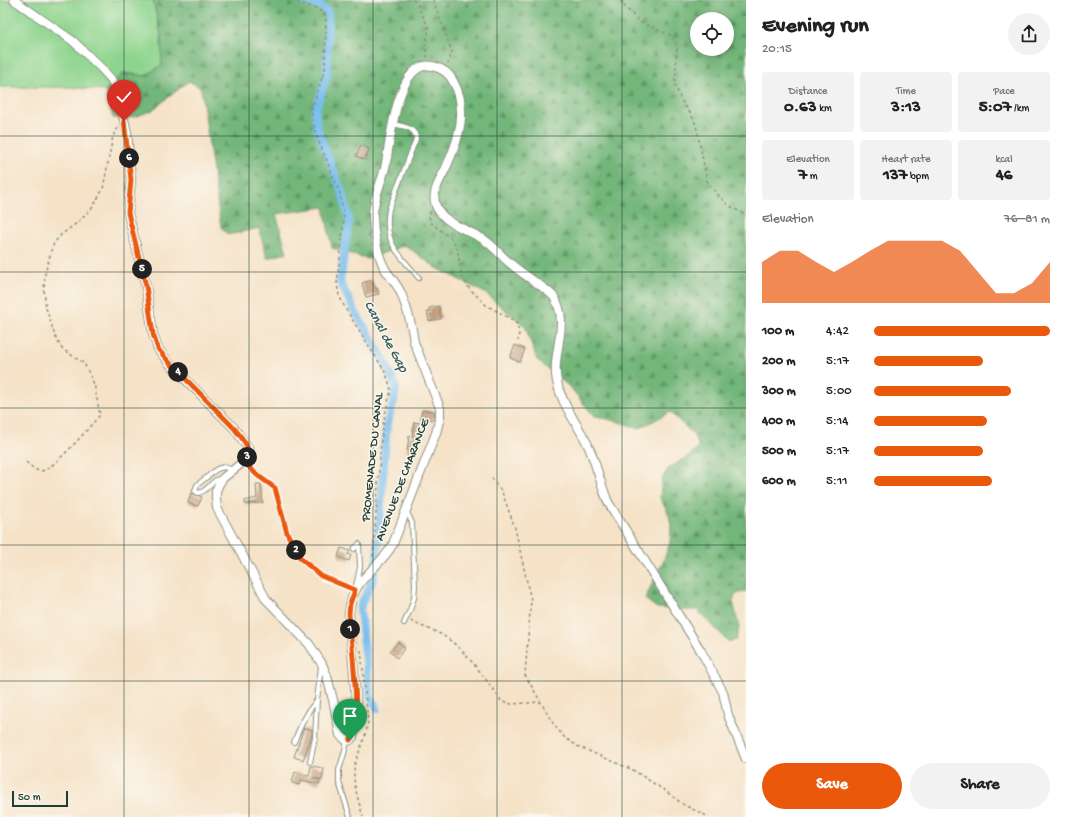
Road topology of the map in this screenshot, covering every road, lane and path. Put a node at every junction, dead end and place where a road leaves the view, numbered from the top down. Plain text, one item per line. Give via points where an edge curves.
1 (14, 0) edge
2 (292, 0) edge
3 (413, 0) edge
4 (433, 0) edge
5 (621, 0) edge
6 (429, 65) junction
7 (444, 71) junction
8 (124, 121) junction
9 (392, 124) junction
10 (436, 206) junction
11 (746, 215) edge
12 (419, 278) dead end
13 (518, 341) dead end
14 (26, 462) dead end
15 (244, 462) junction
16 (233, 470) junction
17 (223, 478) junction
18 (492, 478) dead end
19 (406, 510) junction
20 (354, 549) dead end
21 (375, 564) junction
22 (355, 590) junction
23 (406, 618) junction
24 (404, 623) dead end
25 (322, 664) junction
26 (317, 700) junction
27 (541, 702) junction
28 (347, 740) junction
29 (294, 742) dead end
30 (746, 759) edge
31 (310, 762) dead end
32 (350, 817) edge
33 (708, 817) edge

1 - 8 street via 73,41 102,69 111,79
2 - 21 path, PROMENADE DU CANAL via 316,8 325,14 325,70 312,108 312,116 317,137 340,193 344,219 337,284 345,308 384,370 391,390 381,440
3 - 6 path via 429,29 426,46
4 - 7 path via 452,52
5 - 11 path via 640,22 672,36 677,45 675,85 696,125 707,181 728,205
6 - 7 street
6 - 9 street, AVENUE DE CHARANCE via 415,71 404,87
7 - 10 street via 455,84 462,106 454,149 434,196
8 - 14 path via 113,136 102,189 92,207 54,243 45,274 46,308 55,336 62,349 84,364 94,384 100,415 65,454 44,471 36,471
8 - 15 street via 131,180 128,213 158,349 234,428 248,448 249,452
9 - 12 lane via 410,129 416,139 389,209 388,235 395,250
9 - 19 street, AVENUE DE CHARANCE via 385,166 374,206 373,217 378,249 386,270 402,296 414,342 440,408 436,433
10 - 13 path via 429,215 430,222 453,240 463,280 486,305 517,324
10 - 30 street via 447,220 489,244 511,265 554,297 561,322 556,377 562,398 587,445 608,502 702,651 723,692 728,715
15 - 16 street
15 - 22 path via 275,488 287,533 300,558 321,576
16 - 17 street
16 - 17 lane via 224,467 217,469 197,485 195,491 202,492 214,480
17 - 25 street via 216,491 216,499 217,508 228,529 266,599 309,644
18 - 27 path via 502,492 515,528 531,600 525,675
19 - 21 street, AVENUE DE CHARANCE via 389,553
19 - 23 lane via 412,523 415,586 414,598
20 - 22 lane via 359,544 360,567
21 - 22 street, AVENUE DE CHARANCE
22 - 28 street, AVENUE DE CHARANCE via 349,613 357,711 353,737
23 - 24 lane
23 - 27 path via 454,642 479,670 502,702
25 - 26 lane
25 - 28 street via 340,735
26 - 29 lane via 304,718
26 - 31 lane via 315,738
27 - 33 path via 565,738 577,746 633,770 684,805
28 - 32 lane via 339,770 339,782

